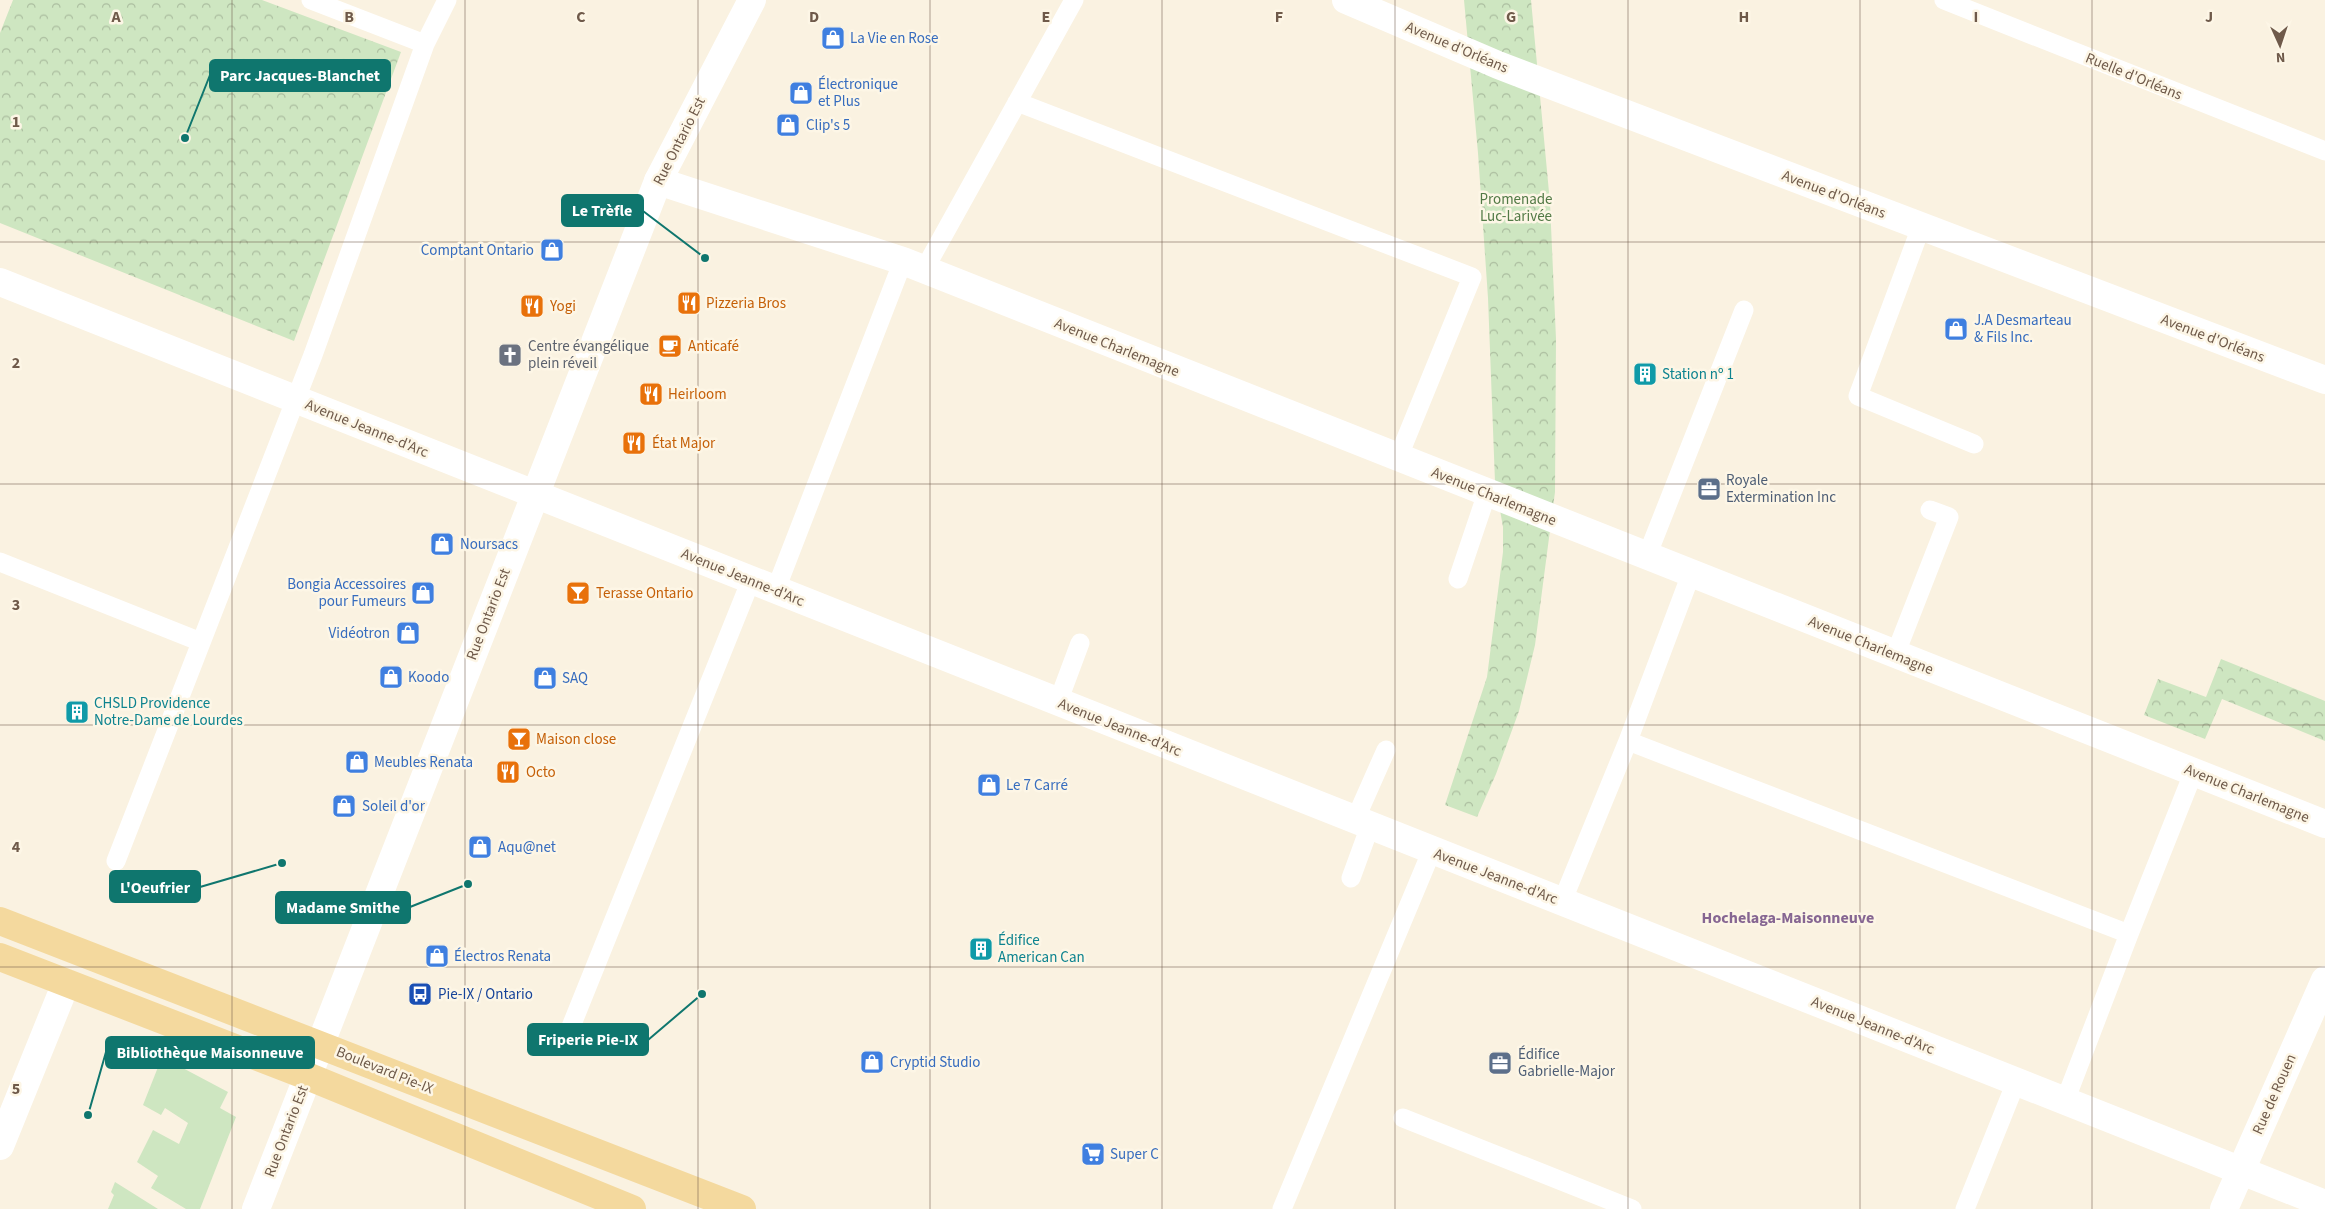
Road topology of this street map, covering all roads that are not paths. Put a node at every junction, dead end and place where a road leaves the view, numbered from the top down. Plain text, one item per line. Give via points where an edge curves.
1 (311, 0) edge
2 (447, 0) edge
3 (752, 0) edge
4 (1074, 0) edge
5 (1346, 0) edge
6 (1944, 0) edge
7 (424, 44) junction
8 (1017, 102) junction
9 (2325, 152) edge
10 (658, 181) junction
11 (1920, 227) junction
12 (914, 265) junction
13 (0, 282) edge
14 (1744, 310) dead end
15 (2325, 380) edge
16 (295, 399) junction
17 (1974, 444) dead end
18 (1398, 458) junction
19 (1487, 493) junction
20 (535, 494) junction
21 (1930, 510) dead end
22 (1647, 556) junction
23 (0, 562) edge
24 (1692, 574) junction
25 (1458, 579) dead end
26 (764, 585) junction
27 (201, 642) junction
28 (1080, 643) dead end
29 (1895, 654) junction
30 (1058, 702) junction
31 (1628, 741) junction
32 (1386, 750) dead end
33 (2194, 771) junction
34 (1363, 823) junction
35 (2325, 824) edge
36 (1432, 850) junction
37 (116, 861) dead end
38 (1351, 878) dead end
39 (1562, 902) junction
40 (0, 921) edge
41 (2129, 934) junction
42 (0, 957) edge
43 (2325, 980) edge
44 (66, 983) junction
45 (319, 1043) junction
46 (564, 1044) dead end
47 (307, 1076) junction
48 (2016, 1082) junction
49 (2066, 1101) junction
50 (1403, 1118) dead end
51 (0, 1146) edge
52 (2240, 1170) junction
53 (2325, 1204) edge
54 (256, 1209) edge
55 (632, 1209) edge
56 (742, 1209) edge
57 (1282, 1209) edge
58 (1632, 1209) edge
59 (1964, 1209) edge
60 (2224, 1209) edge

1 - 7 lane
2 - 7 lane
3 - 10 street, Rue Ontario Est
4 - 8 lane
5 - 11 street, Avenue d'Orléans via 1498,65
6 - 9 lane, Ruelle d'Orléans
7 - 16 lane
8 - 12 lane
8 - 18 lane via 1472,277
10 - 12 street, Avenue Charlemagne
10 - 20 street, Rue Ontario Est
11 - 15 street, Avenue d'Orléans
11 - 17 lane via 1858,396
12 - 18 street, Avenue Charlemagne
12 - 26 lane
13 - 16 street, Avenue Jeanne-d'Arc
14 - 22 lane
16 - 20 street, Avenue Jeanne-d'Arc
16 - 27 lane
18 - 19 street, Avenue Charlemagne
19 - 22 street, Avenue Charlemagne
19 - 25 lane
20 - 26 street, Avenue Jeanne-d'Arc
20 - 45 street, Rue Ontario Est
21 - 29 lane via 1949,517
22 - 24 street, Avenue Charlemagne
23 - 27 lane
24 - 29 street, Avenue Charlemagne
24 - 31 lane
26 - 30 street, Avenue Jeanne-d'Arc
26 - 46 lane
27 - 37 lane
28 - 30 lane
29 - 33 street, Avenue Charlemagne
30 - 34 street, Avenue Jeanne-d'Arc
31 - 39 lane
31 - 41 lane
32 - 34 lane
33 - 35 street, Avenue Charlemagne
33 - 41 lane
34 - 36 street, Avenue Jeanne-d'Arc
34 - 38 lane
36 - 39 street, Avenue Jeanne-d'Arc
36 - 57 lane
39 - 48 street, Avenue Jeanne-d'Arc
40 - 45 main road, Boulevard Pie-IX
41 - 49 lane
42 - 44 main road
43 - 52 street, Rue de Rouen
44 - 47 main road
44 - 51 street
45 - 47 street, Rue Ontario Est
45 - 56 main road, Boulevard Pie-IX
47 - 54 street, Rue Ontario Est
47 - 55 main road
48 - 49 street, Avenue Jeanne-d'Arc
48 - 59 lane
49 - 52 street, Avenue Jeanne-d'Arc
50 - 58 lane
52 - 53 street
52 - 60 street, Rue de Rouen

